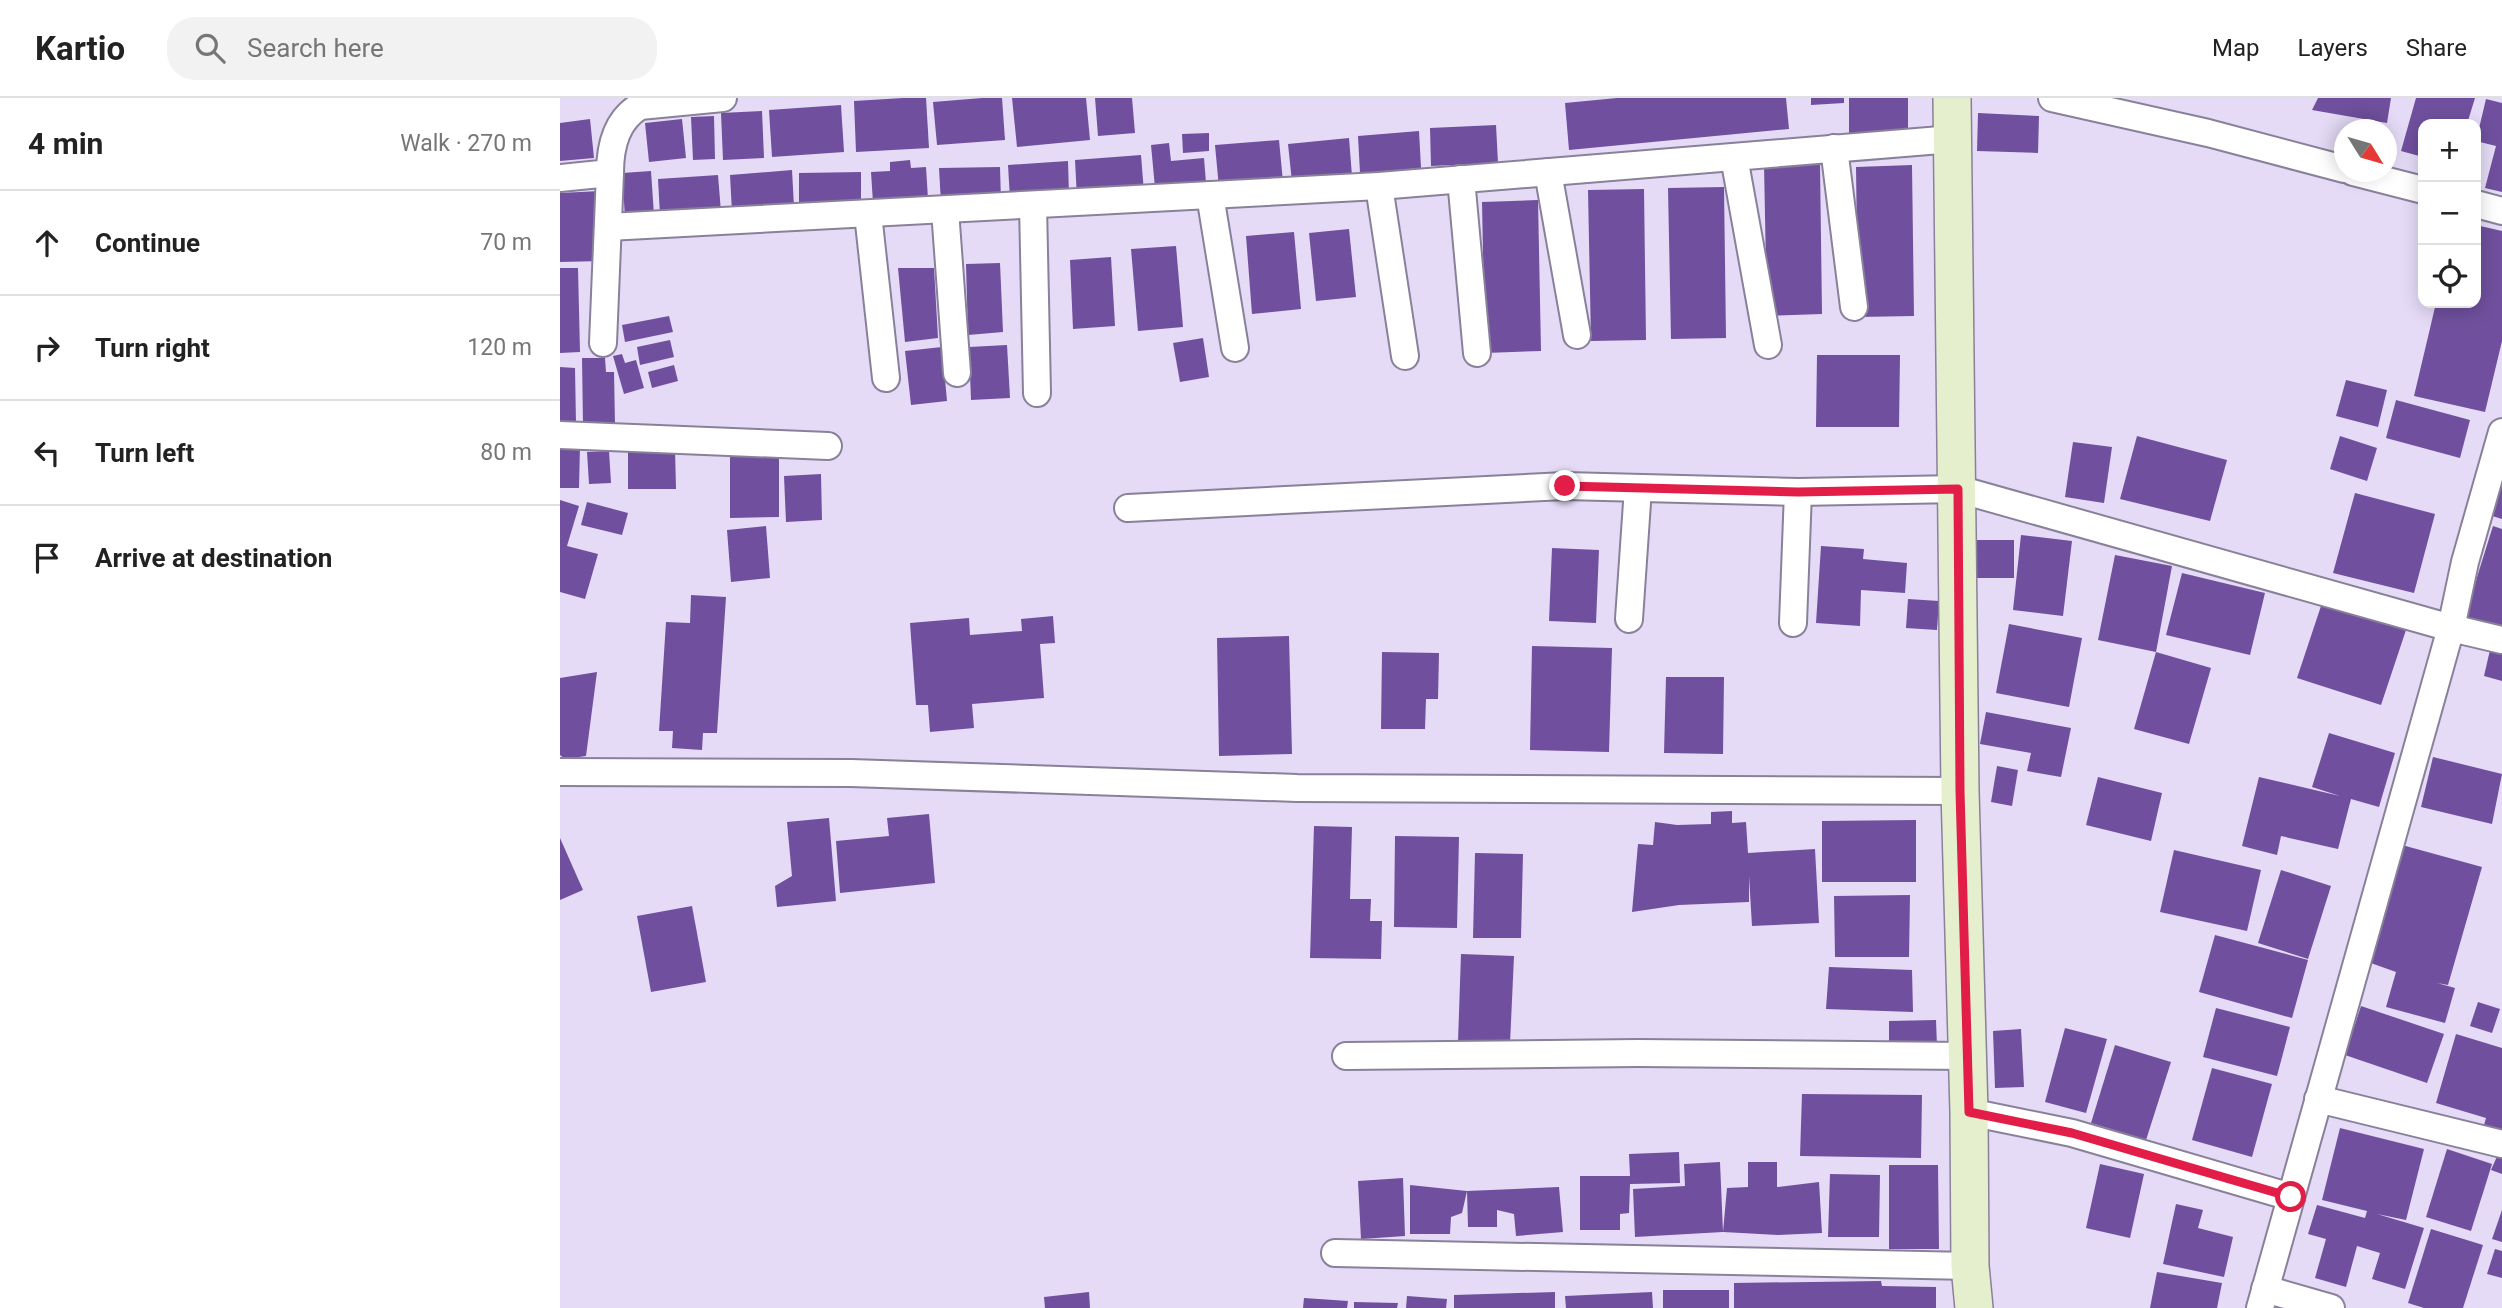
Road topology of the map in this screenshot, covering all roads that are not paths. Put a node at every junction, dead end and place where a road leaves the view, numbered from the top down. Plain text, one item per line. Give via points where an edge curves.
1 (723, 98) edge
2 (1952, 98) edge
3 (2052, 98) edge
4 (1953, 138) junction
5 (1833, 148) junction
6 (1734, 157) junction
7 (2334, 166) edge
8 (1548, 172) junction
9 (610, 173) junction
10 (560, 178) edge
11 (1461, 179) junction
12 (2392, 182) edge
13 (1379, 186) junction
14 (2418, 189) edge
15 (1210, 195) junction
16 (1033, 205) junction
17 (2481, 205) edge
18 (945, 209) junction
19 (2502, 211) edge
20 (869, 214) junction
21 (608, 227) junction
22 (1854, 307) dead end
23 (1577, 335) dead end
24 (603, 344) dead end
25 (1768, 345) dead end
26 (1235, 348) dead end
27 (1477, 353) dead end
28 (1405, 356) dead end
29 (957, 373) dead end
30 (886, 378) dead end
31 (1037, 393) dead end
32 (2502, 432) edge
33 (560, 435) edge
34 (828, 446) dead end
35 (1638, 488) junction
36 (1958, 489) junction
37 (1798, 492) junction
38 (1128, 508) dead end
39 (1629, 619) dead end
40 (1793, 622) dead end
41 (2451, 628) junction
42 (2502, 640) edge
43 (560, 772) edge
44 (1960, 791) junction
45 (1346, 1056) dead end
46 (1967, 1056) junction
47 (2318, 1099) junction
48 (1969, 1112) junction
49 (2502, 1144) edge
50 (2291, 1197) junction
51 (1335, 1253) dead end
52 (1970, 1266) junction
53 (2262, 1299) edge
54 (1974, 1308) edge
55 (2331, 1308) edge

1 - 9 street via 640,106 631,111 620,123 610,153
2 - 4 street
3 - 7 street
4 - 5 street
4 - 36 street
5 - 6 street
5 - 22 street
6 - 8 street
6 - 25 street
8 - 11 street
8 - 23 street
9 - 10 street
9 - 21 street
11 - 13 street
11 - 27 street
12 - 14 street
13 - 15 street
13 - 28 street
15 - 16 street
15 - 26 street
16 - 18 street
16 - 31 street
17 - 19 street
18 - 20 street
18 - 29 street
20 - 21 street
20 - 30 street
21 - 24 street
32 - 41 street
33 - 34 street
35 - 37 street
35 - 38 street via 1565,486
35 - 39 street
36 - 37 street
36 - 41 street
36 - 44 street
37 - 40 street
41 - 42 street
41 - 47 street
43 - 44 street via 851,773 1297,788
44 - 46 street
45 - 46 street
46 - 48 street
47 - 49 street
47 - 50 street
48 - 50 street via 2072,1133
48 - 52 street
50 - 53 street
51 - 52 street
52 - 54 street
53 - 55 street

